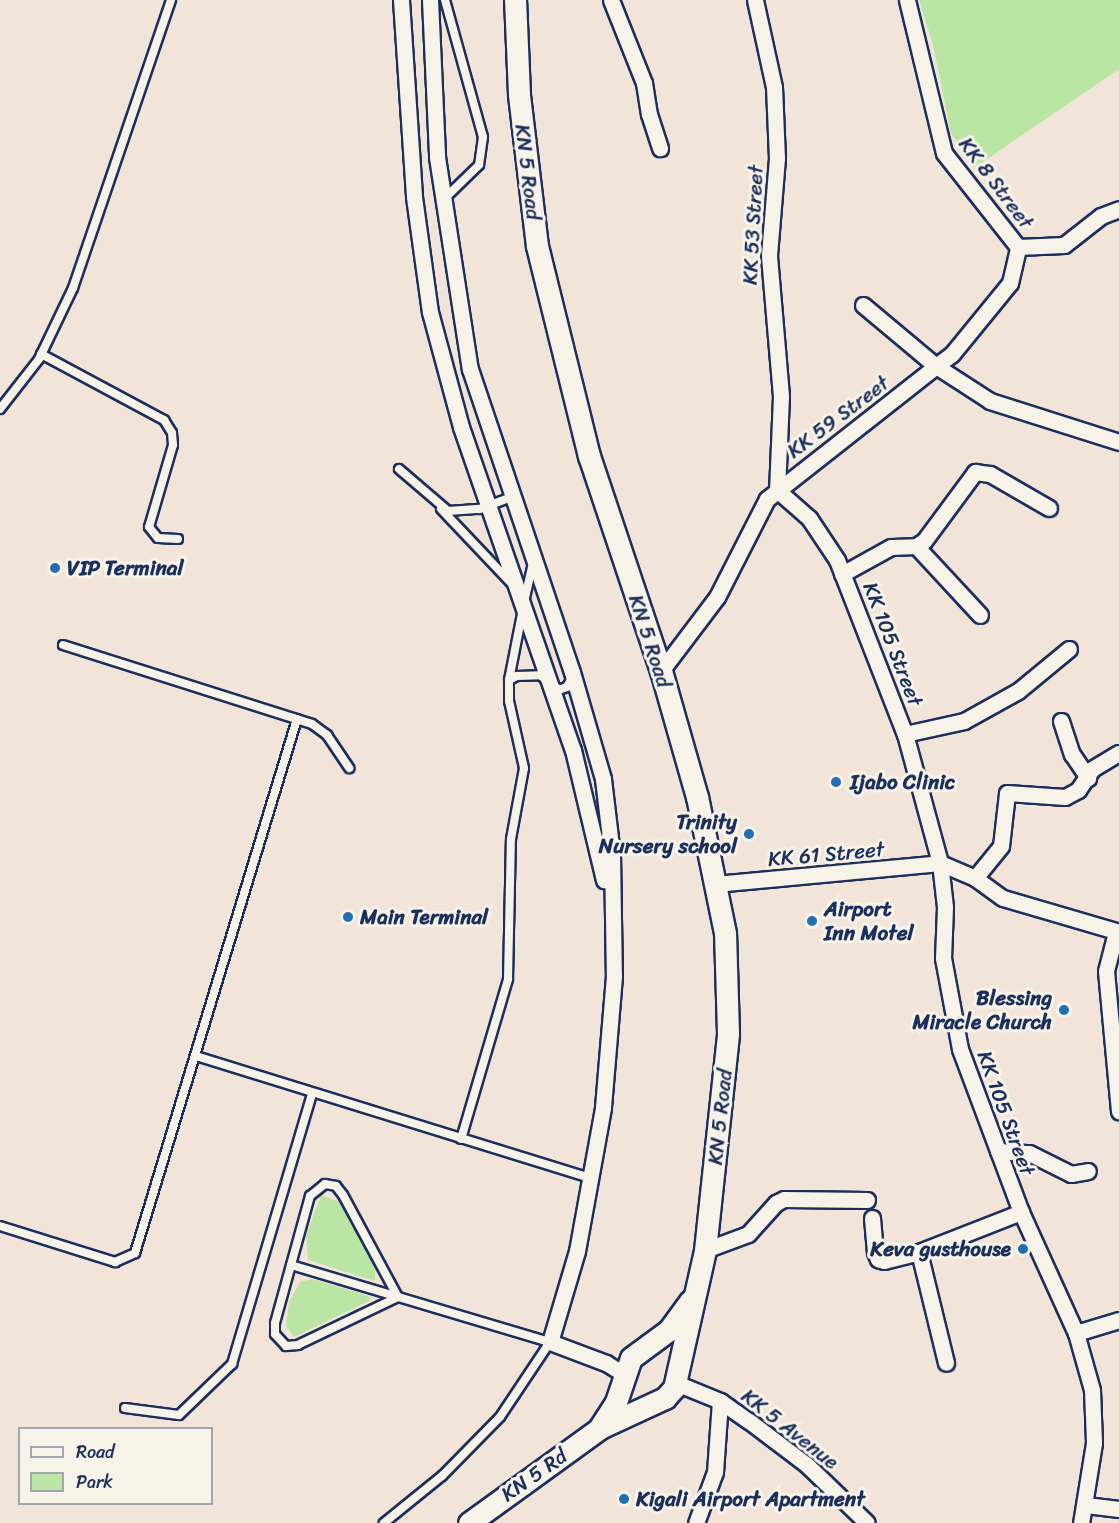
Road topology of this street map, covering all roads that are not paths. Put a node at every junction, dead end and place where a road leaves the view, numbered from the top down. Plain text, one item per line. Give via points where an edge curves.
1 (171, 0) edge
2 (401, 0) edge
3 (430, 0) edge
4 (445, 0) edge
5 (515, 0) edge
6 (611, 0) edge
7 (754, 0) edge
8 (907, 0) edge
9 (660, 148) dead end
10 (446, 197) junction
11 (1119, 209) edge
12 (1018, 247) junction
13 (863, 305) dead end
14 (41, 354) junction
15 (936, 366) junction
16 (0, 409) edge
17 (1119, 442) edge
18 (399, 469) dead end
19 (777, 490) junction
20 (511, 497) junction
21 (488, 506) junction
22 (440, 508) junction
23 (1048, 508) dead end
24 (178, 539) dead end
25 (916, 546) junction
26 (533, 560) junction
27 (842, 574) junction
28 (518, 591) junction
29 (523, 606) junction
30 (980, 615) dead end
31 (63, 645) dead end
32 (1069, 649) dead end
33 (662, 671) junction
34 (572, 672) junction
35 (509, 680) junction
36 (546, 680) junction
37 (297, 719) junction
38 (1061, 721) dead end
39 (906, 734) junction
40 (1119, 753) edge
41 (349, 768) dead end
42 (1088, 778) junction
43 (940, 863) junction
44 (975, 878) junction
45 (714, 884) junction
46 (611, 921) junction
47 (1118, 932) edge
48 (196, 1056) junction
49 (312, 1094) junction
50 (1119, 1111) edge
51 (461, 1139) junction
52 (998, 1151) junction
53 (1088, 1171) dead end
54 (592, 1179) junction
55 (867, 1200) dead end
56 (1021, 1212) junction
57 (872, 1218) dead end
58 (0, 1226) edge
59 (705, 1250) junction
60 (919, 1252) junction
61 (291, 1265) junction
62 (698, 1287) junction
63 (398, 1297) junction
64 (1119, 1320) edge
65 (1076, 1333) junction
66 (550, 1342) junction
67 (644, 1350) junction
68 (946, 1363) dead end
69 (625, 1378) junction
70 (677, 1378) junction
71 (656, 1401) junction
72 (720, 1401) junction
73 (125, 1408) dead end
74 (600, 1428) junction
75 (1086, 1504) junction
76 (1119, 1509) edge
77 (384, 1523) edge
78 (469, 1523) edge
79 (696, 1523) edge
80 (867, 1523) edge
81 (1081, 1523) edge

1 - 14 lane via 73,288
2 - 21 street via 414,197 425,281 442,362
3 - 10 street via 437,157
4 - 10 lane via 483,137 479,165
5 - 33 main road, KN 5 Road via 524,150 540,257 590,456
6 - 9 street via 644,83
7 - 19 street, KK 53 Street via 774,87 777,158 769,256 781,396
8 - 12 street, KK 8 Street via 944,153
10 - 20 street via 447,233 470,369
11 - 12 street, KK 8 Street via 1101,216 1064,245
12 - 15 street, KK 59 Street via 1010,283 952,354
13 - 15 street
14 - 16 lane
14 - 24 lane via 164,420 172,433 173,446 148,527 158,538
15 - 17 street via 990,401
15 - 19 street, KK 59 Street
18 - 22 lane
19 - 27 street, KK 105 Street via 809,518
19 - 33 street, KK 59 Street via 755,519 717,597
20 - 21 lane
20 - 26 street
21 - 22 lane via 459,512
21 - 28 street
22 - 28 lane
23 - 25 street via 990,474 975,472 941,523
25 - 27 street via 891,547
25 - 30 street
26 - 29 lane
26 - 34 street
27 - 39 street, KK 105 Street
28 - 29 street
29 - 35 lane
29 - 36 street
31 - 37 lane
32 - 39 street via 1018,691 964,721
33 - 45 main road, KN 5 Road via 697,797
34 - 36 lane via 572,680 563,689 555,689
34 - 46 street via 603,779 612,854
35 - 36 lane via 535,674
35 - 51 lane via 509,700 524,768 511,839 508,979
36 - 46 street via 586,797
37 - 41 lane via 320,728
37 - 48 lane
38 - 42 street via 1072,754
39 - 43 street, KK 105 Street
40 - 42 street via 1092,769
42 - 44 street via 1065,797 1007,793 1001,846
43 - 44 street
43 - 45 street, KK 61 Street
43 - 52 street, KK 105 Street via 945,907 943,958 953,1022
44 - 47 street via 1003,898
45 - 59 main road, KN 5 Road via 725,933 728,1033
46 - 54 street via 611,1031
47 - 50 street via 1106,971
48 - 49 lane
48 - 58 lane via 138,1247 131,1257 109,1260
49 - 51 lane
49 - 73 lane via 232,1364 179,1415
51 - 54 lane
52 - 53 street via 1029,1153 1071,1174
52 - 56 street, KK 105 Street
54 - 66 street via 571,1274
55 - 59 street via 784,1199 748,1234
56 - 60 street
56 - 65 street, KK 105 Street
57 - 60 street via 878,1259
59 - 62 main road, KN 5 Road
60 - 68 street
61 - 63 lane
61 - 63 lane via 274,1328 277,1339 286,1346 298,1345
61 - 63 lane via 310,1196 320,1185 330,1184 343,1195
62 - 67 main road, KN 5 Rd via 669,1330
62 - 70 main road
63 - 66 lane
64 - 65 street
65 - 75 street, KK 105 Street via 1092,1390 1094,1443
66 - 69 street via 606,1363
66 - 77 lane via 500,1417 442,1476
67 - 69 main road, KN 5 Rd via 631,1358
67 - 70 main road via 663,1352 675,1365
69 - 71 main road via 639,1399
69 - 74 main road, KN 5 Rd
70 - 71 main road, KN 5 Rd via 668,1395
70 - 72 street, KK 5 Avenue
71 - 74 main road, KN 5 Rd
72 - 79 street via 715,1472
72 - 80 street, KK 5 Avenue via 807,1466
74 - 78 main road, KN 5 Rd
75 - 76 street
75 - 81 street, KK 105 Street

